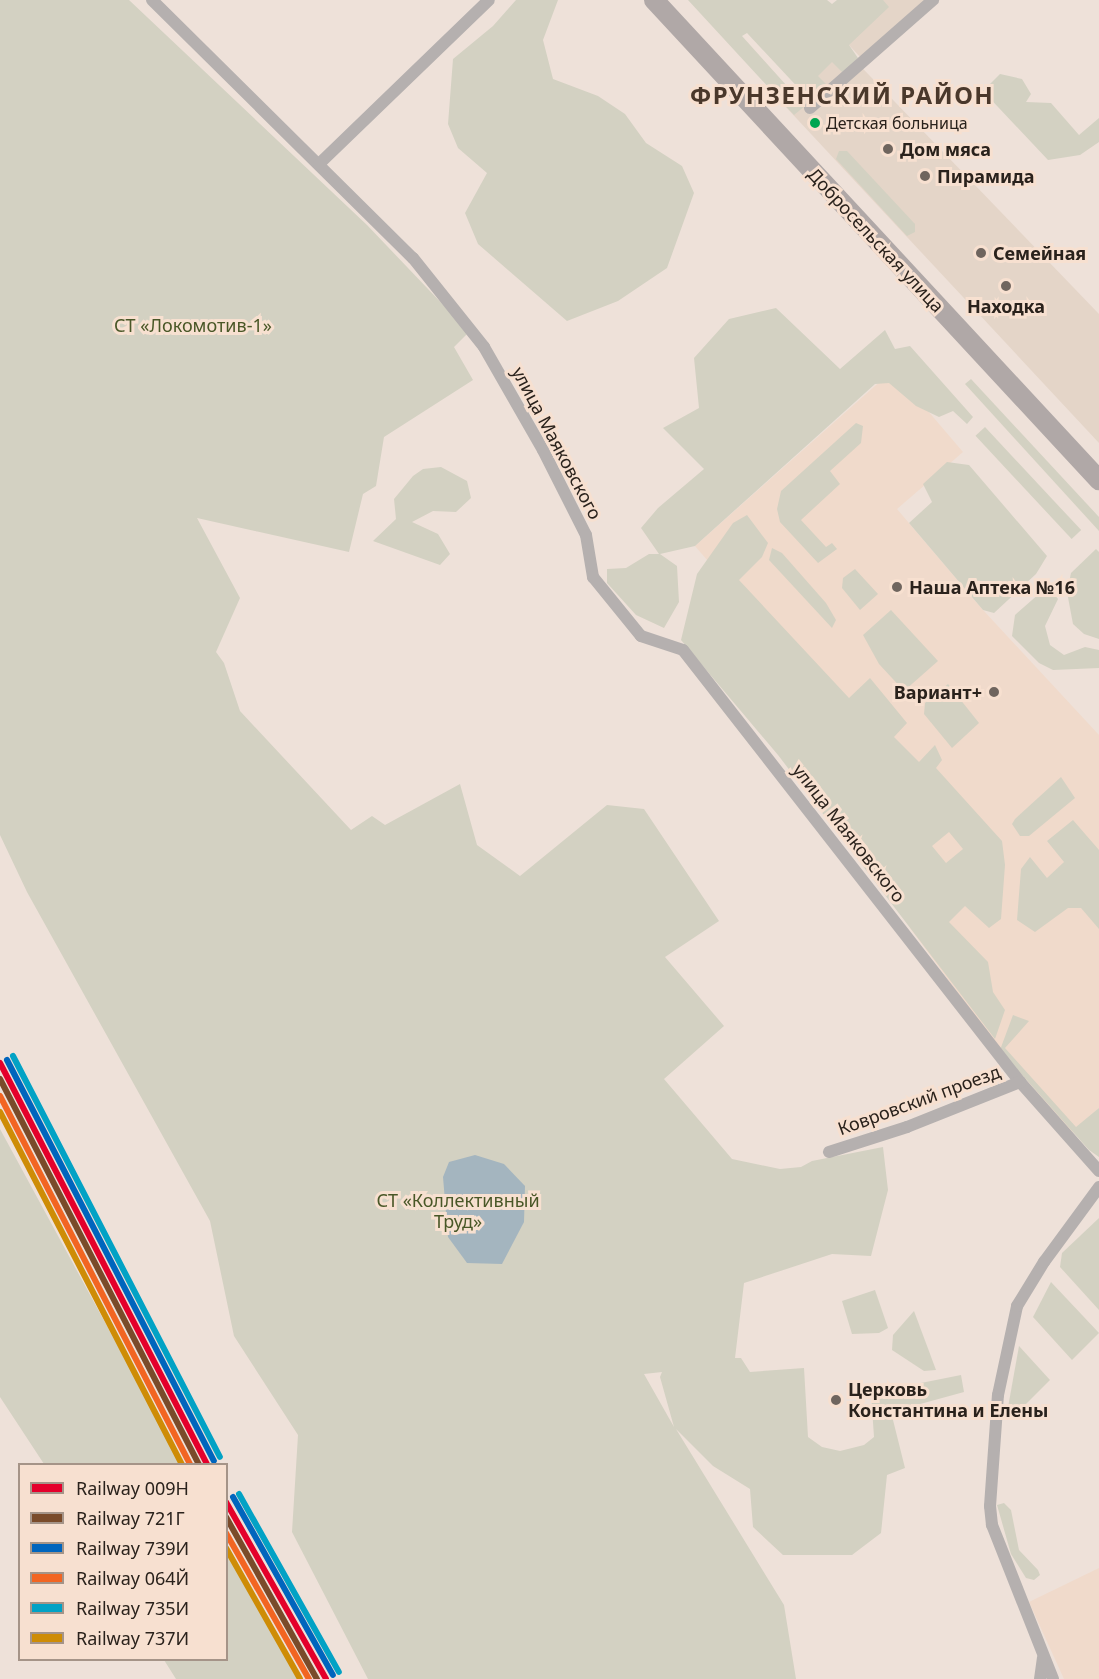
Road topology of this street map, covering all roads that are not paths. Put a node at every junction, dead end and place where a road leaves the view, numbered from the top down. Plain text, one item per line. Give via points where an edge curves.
1 (152, 0) edge
2 (489, 0) edge
3 (654, 0) edge
4 (933, 0) edge
5 (810, 108) dead end
6 (320, 164) junction
7 (1099, 480) edge
8 (1020, 1082) junction
9 (829, 1152) dead end
10 (1099, 1171) edge
11 (1099, 1187) edge
12 (1043, 1658) junction
13 (1040, 1679) edge
14 (1053, 1679) edge

1 - 6 street, улица Маяковского
2 - 6 street
3 - 7 main road, Добросельская улица
4 - 5 street
6 - 8 street, улица Маяковского via 413,258 484,347 585,535 593,577 641,636 683,650
8 - 9 street, Ковровский проезд via 907,1127
8 - 10 street, улица Маяковского
11 - 12 street via 1017,1306 998,1395 992,1525
12 - 13 street
12 - 14 street

